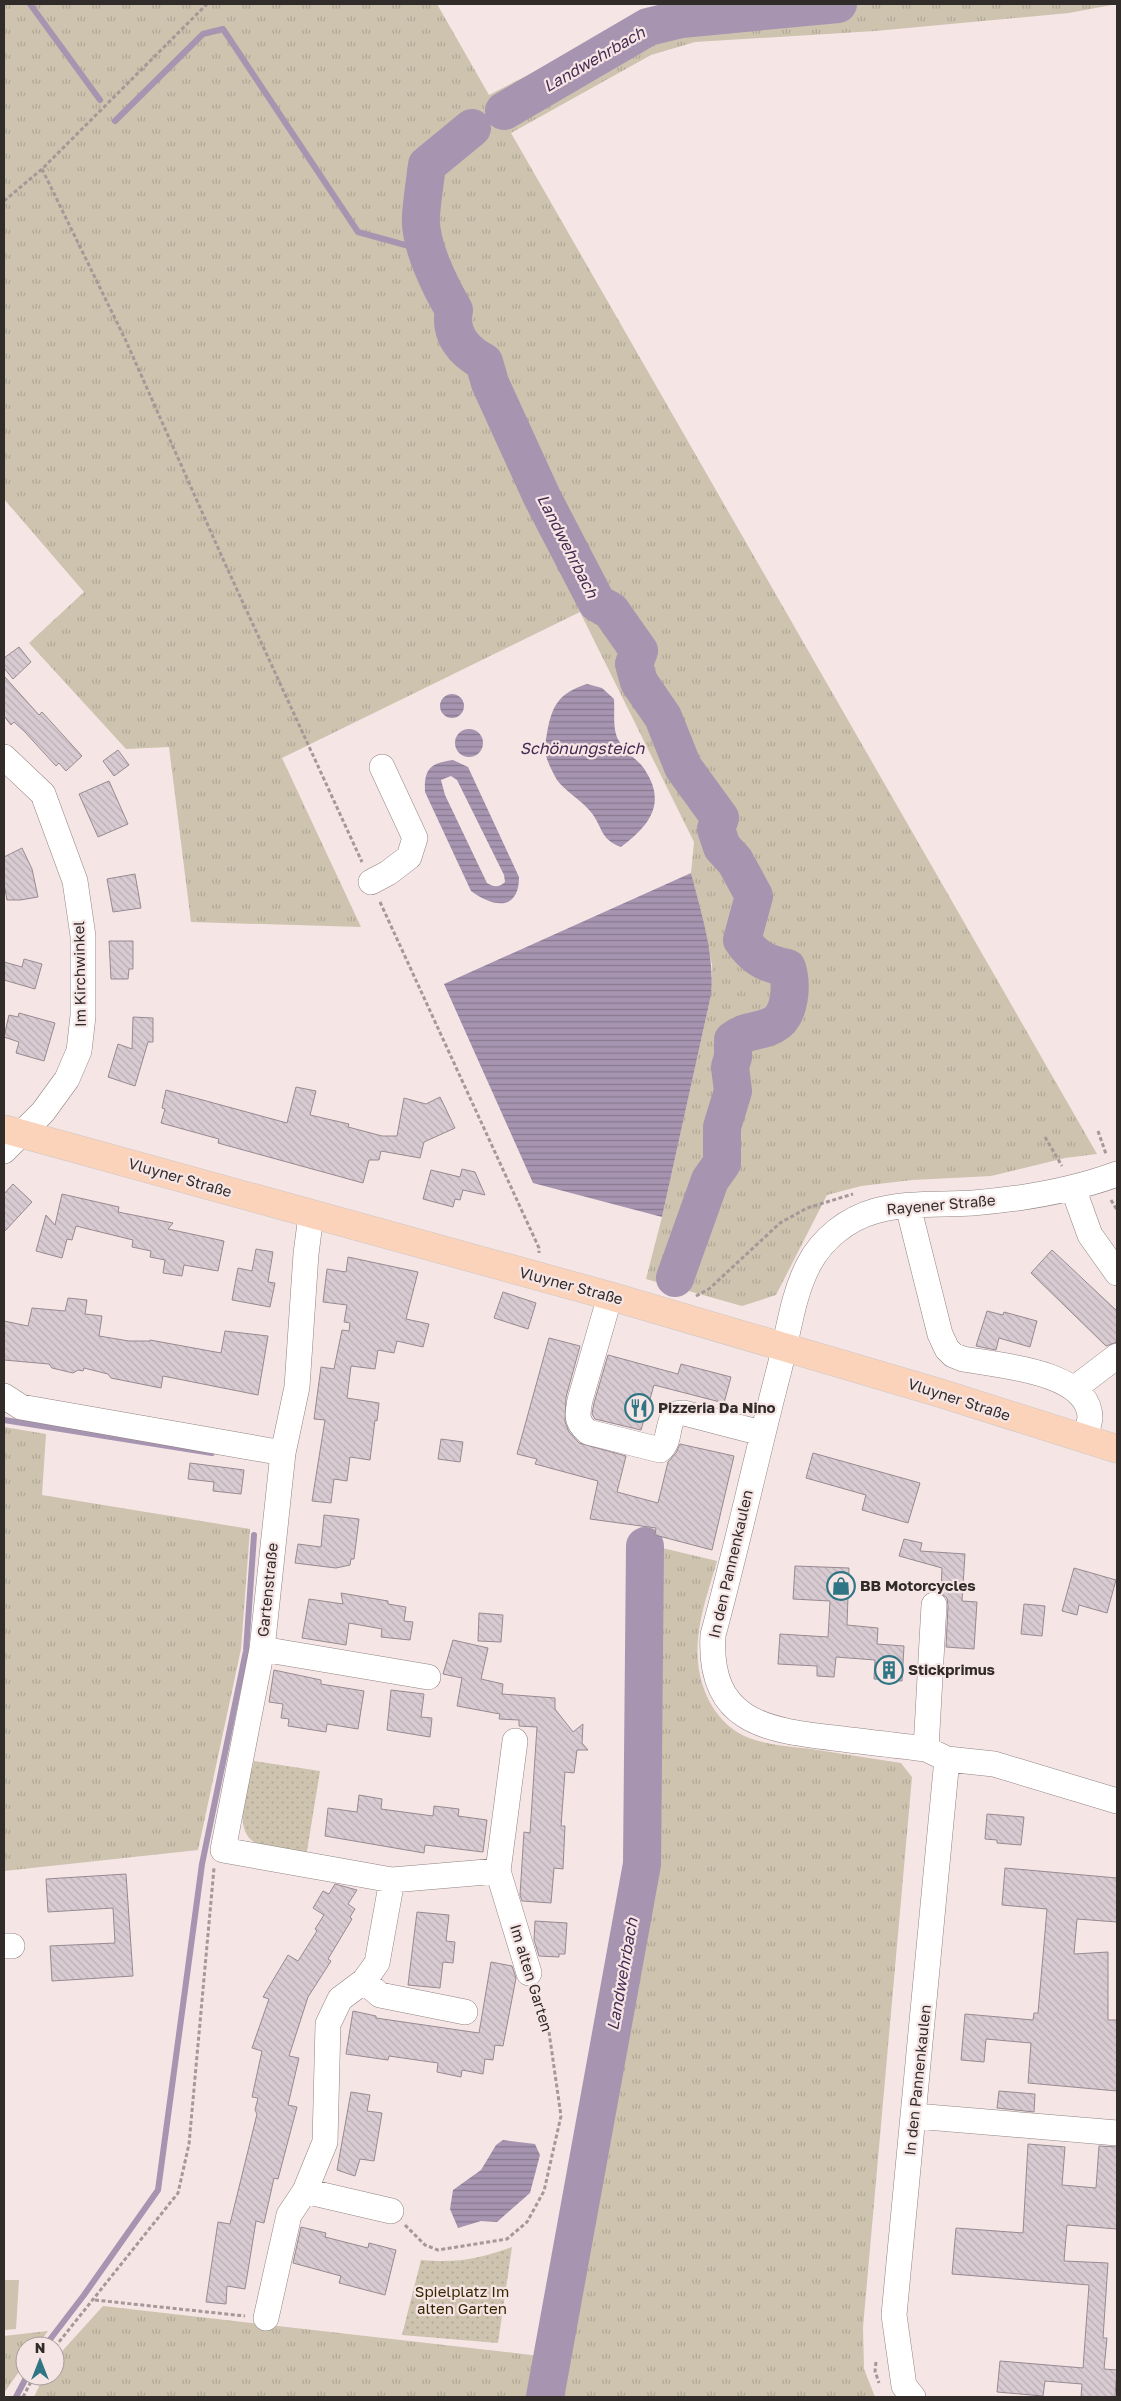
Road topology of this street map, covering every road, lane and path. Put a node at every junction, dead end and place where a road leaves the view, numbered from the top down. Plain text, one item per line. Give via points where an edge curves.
1 (207, 4) edge
2 (42, 169) junction
3 (4, 201) edge
4 (4, 757) edge
5 (382, 767) dead end
6 (371, 882) junction
7 (1045, 1137) dead end
8 (9, 1138) edge
9 (1117, 1174) edge
10 (1073, 1188) junction
11 (908, 1206) junction
12 (311, 1214) junction
13 (1117, 1273) edge
14 (536, 1276) junction
15 (610, 1296) junction
16 (784, 1348) junction
17 (1117, 1356) edge
18 (1075, 1388) junction
19 (4, 1396) edge
20 (761, 1433) junction
21 (1085, 1440) junction
22 (1117, 1449) edge
23 (284, 1453) junction
24 (934, 1605) dead end
25 (262, 1649) junction
26 (428, 1677) dead end
27 (515, 1741) dead end
28 (937, 1754) junction
29 (1117, 1801) edge
30 (223, 1850) junction
31 (498, 1871) junction
32 (392, 1880) junction
33 (530, 1973) joint
34 (364, 1981) junction
35 (465, 2012) dead end
36 (915, 2116) junction
37 (1117, 2133) edge
38 (305, 2191) junction
39 (391, 2211) joint
40 (94, 2300) junction
41 (266, 2318) joint
42 (64, 2336) edge
43 (28, 2386) edge
44 (22, 2397) edge
45 (913, 2397) edge

1 - 2 path
2 - 3 path
2 - 6 path via 126,341
4 - 8 street, Im Kirchwinkel via 43,794 75,881 83,936 80,1051 67,1079 43,1112
5 - 6 street via 415,838 409,857
6 - 14 path via 539,1248
7 - 10 path
8 - 12 main road, Vluyner Straße
9 - 10 street, Rayener Straße
10 - 11 street, Rayener Straße via 1006,1200
10 - 13 street via 1090,1236
11 - 16 street, Rayener Straße via 862,1216 825,1242 803,1277
11 - 18 street via 936,1318 947,1349 953,1356 1057,1378
12 - 14 main road, Vluyner Straße
12 - 23 street, Gartenstraße via 297,1387
14 - 15 main road, Vluyner Straße
15 - 16 main road, Vluyner Straße
15 - 20 street via 577,1413 580,1426 588,1432 660,1450 665,1446 671,1418 675,1414 684,1413
16 - 20 street, In den Pannenkaulen
16 - 21 main road, Vluyner Straße via 940,1393
17 - 18 street
18 - 21 street via 1087,1404 1090,1417
19 - 23 street via 21,1407
20 - 28 street, In den Pannenkaulen via 757,1491 713,1635 712,1658 720,1686 730,1702 760,1724 785,1732
21 - 22 main road, Vluyner Straße
23 - 25 street, Gartenstraße
24 - 28 street
25 - 26 street, Gartenstraße
25 - 30 street
27 - 31 street, Im alten Garten
28 - 29 street, In den Pannenkaulen via 994,1764
28 - 36 street, In den Pannenkaulen
30 - 32 street
30 - 40 path via 213,1871 189,2144 178,2194
31 - 32 street
31 - 33 street, Im alten Garten
32 - 34 street via 377,1963
33 - 39 path, Im alten Garten via 548,2025 561,2116 544,2191 527,2222 507,2239 438,2250 425,2245
34 - 35 street via 380,1995
34 - 38 street via 340,1999 328,2024 325,2142
36 - 37 street
36 - 45 street, In den Pannenkaulen via 894,2314 904,2386
38 - 39 street
38 - 41 street via 289,2215
40 - 41 path
40 - 42 path
43 - 44 path

